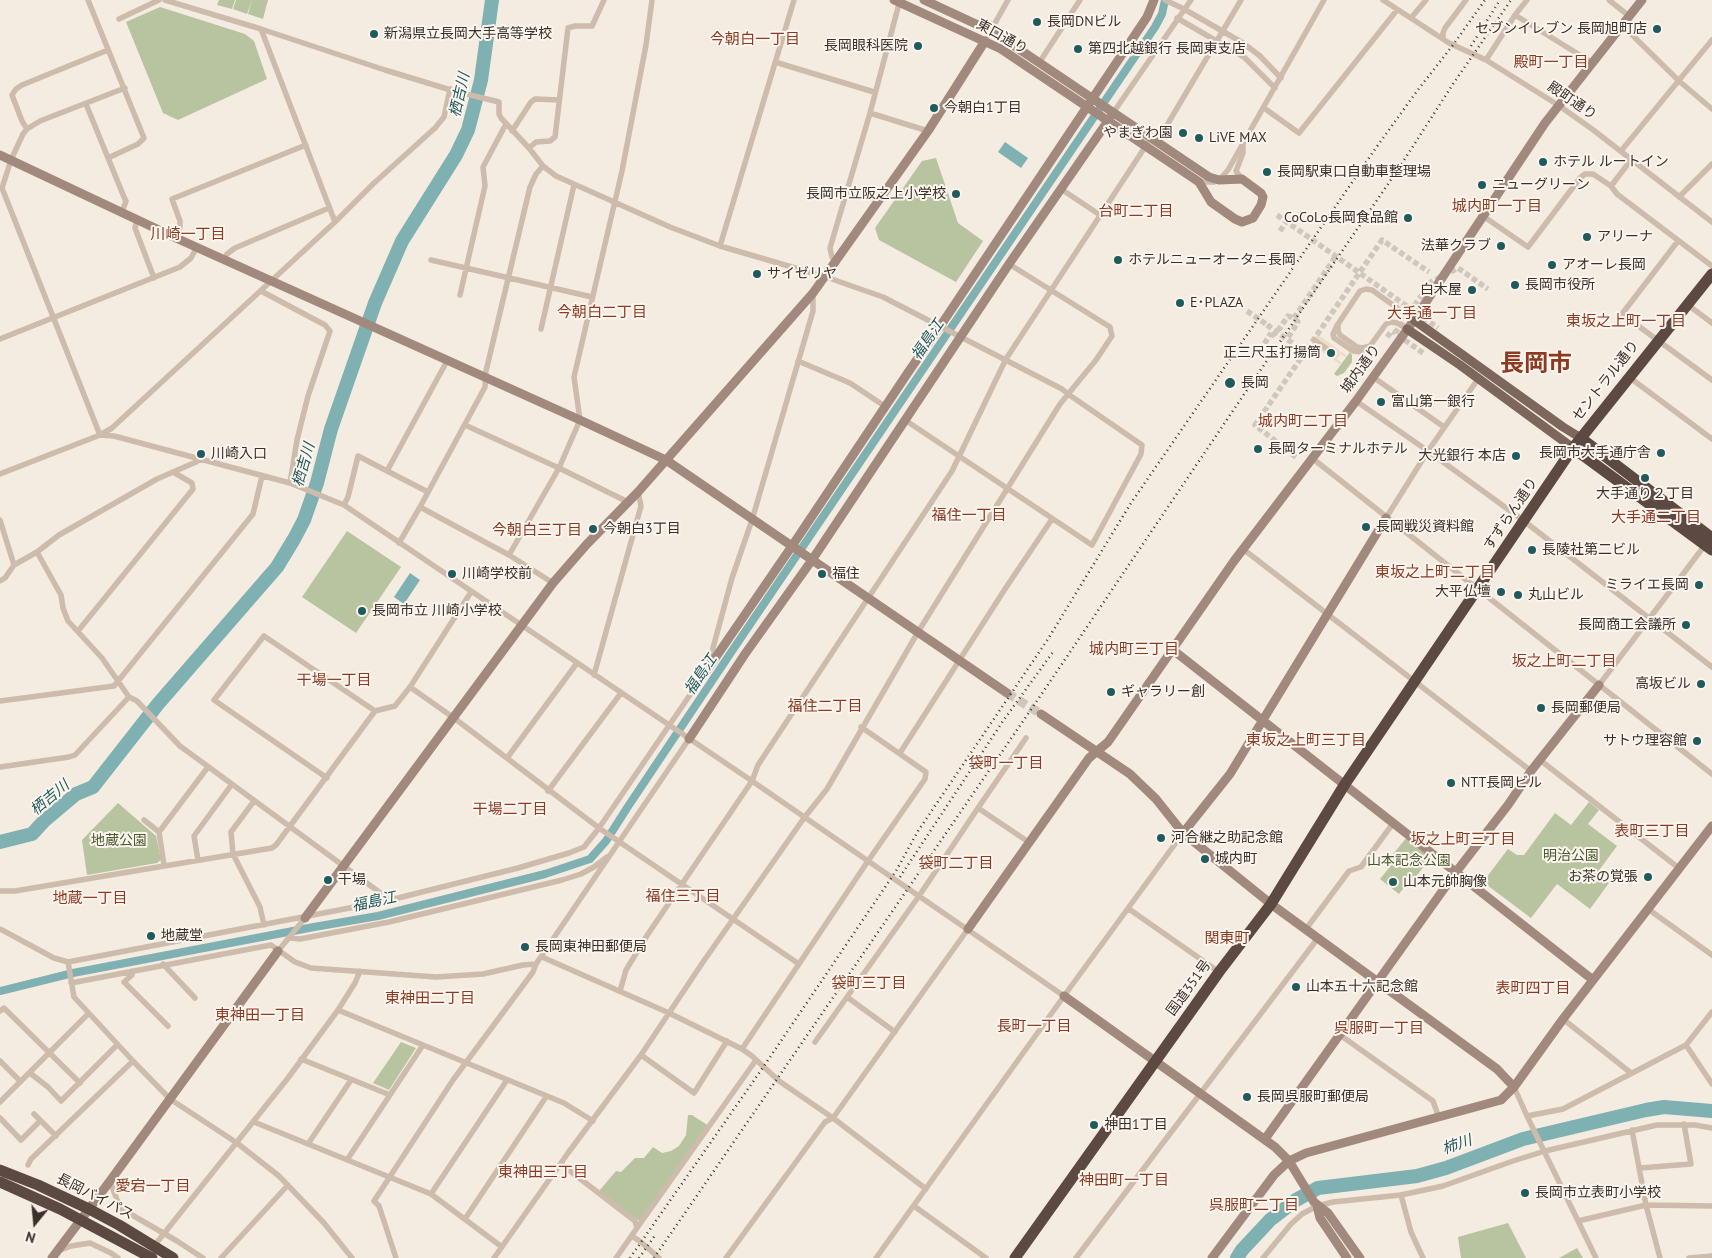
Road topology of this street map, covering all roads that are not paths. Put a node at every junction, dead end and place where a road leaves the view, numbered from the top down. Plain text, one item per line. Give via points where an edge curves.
1 (88, 0) edge
2 (159, 0) edge
3 (165, 0) edge
4 (604, 0) edge
5 (652, 0) edge
6 (794, 0) edge
7 (924, 0) edge
8 (1008, 0) edge
9 (1080, 0) edge
10 (1154, 0) edge
11 (1165, 0) edge
12 (1191, 0) edge
13 (1241, 0) edge
14 (1324, 0) edge
15 (1383, 0) edge
16 (1426, 0) edge
17 (1466, 0) edge
18 (1527, 0) edge
19 (1609, 0) edge
20 (1642, 0) edge
21 (898, 1) edge
22 (1184, 9) junction
23 (1397, 10) junction
24 (1515, 15) junction
25 (1629, 16) junction
26 (1177, 18) junction
27 (1410, 18) junction
28 (119, 19) dead end
29 (1622, 25) junction
30 (261, 28) junction
31 (1222, 30) junction
32 (991, 32) junction
33 (1443, 39) junction
34 (1216, 40) junction
35 (1712, 40) edge
36 (985, 41) junction
37 (108, 50) junction
38 (1486, 60) junction
39 (775, 62) junction
40 (1591, 62) junction
41 (1038, 63) junction
42 (1280, 78) junction
43 (1679, 81) junction
44 (124, 88) junction
45 (1275, 88) junction
46 (452, 90) junction
47 (874, 92) junction
48 (559, 100) junction
49 (86, 104) junction
50 (1091, 104) junction
51 (1558, 105) junction
52 (1264, 108) junction
53 (1712, 109) edge
54 (870, 113) junction
55 (1108, 116) junction
56 (506, 124) junction
57 (27, 128) junction
58 (512, 130) junction
59 (928, 131) junction
60 (1154, 140) junction
61 (1243, 144) junction
62 (306, 145) junction
63 (1145, 147) junction
64 (529, 148) junction
65 (1621, 151) junction
66 (0, 155) edge
67 (108, 158) junction
68 (12, 160) junction
69 (1631, 160) junction
70 (1712, 164) edge
71 (544, 166) junction
72 (1242, 179) junction
73 (1219, 180) junction
74 (1198, 182) junction
75 (574, 185) junction
76 (1612, 186) junction
77 (1061, 189) junction
78 (1679, 197) junction
79 (615, 203) junction
80 (329, 208) junction
81 (122, 212) junction
82 (1100, 215) junction
83 (1483, 216) junction
84 (137, 220) junction
85 (335, 222) junction
86 (1712, 222) edge
87 (176, 238) junction
88 (1678, 241) junction
89 (720, 246) junction
90 (197, 247) junction
91 (224, 260) junction
92 (431, 260) dead end
93 (837, 262) junction
94 (1009, 264) junction
95 (1712, 266) edge
96 (466, 268) junction
97 (1712, 274) edge
98 (826, 277) junction
99 (154, 278) junction
100 (508, 278) junction
101 (271, 281) junction
102 (551, 287) junction
103 (1052, 290) junction
104 (261, 291) junction
105 (460, 294) dead end
106 (813, 294) junction
107 (592, 297) junction
108 (1688, 304) junction
109 (54, 318) junction
110 (1414, 320) junction
111 (1712, 323) edge
112 (943, 327) junction
113 (541, 329) dead end
114 (1407, 329) junction
115 (959, 336) junction
116 (0, 339) edge
117 (1314, 340) dead end
118 (1658, 341) junction
119 (1325, 350) dead end
120 (1006, 359) junction
121 (447, 361) junction
122 (798, 361) junction
123 (1373, 377) junction
124 (1629, 377) junction
125 (486, 378) junction
126 (1478, 379) junction
127 (1712, 380) edge
128 (1068, 394) junction
129 (1356, 401) junction
130 (886, 407) junction
131 (580, 420) junction
132 (905, 420) junction
133 (465, 425) junction
134 (1444, 427) junction
135 (100, 435) junction
136 (1581, 438) junction
137 (1712, 439) edge
138 (1573, 448) junction
139 (1428, 451) junction
140 (960, 455) junction
141 (201, 458) junction
142 (1312, 458) junction
143 (666, 460) junction
144 (559, 468) junction
145 (387, 471) junction
146 (172, 472) junction
147 (0, 474) edge
148 (262, 476) junction
149 (292, 484) junction
150 (1009, 487) junction
151 (428, 492) junction
152 (638, 492) junction
153 (628, 502) junction
154 (344, 505) junction
155 (420, 507) junction
156 (1052, 518) junction
157 (1386, 518) junction
158 (0, 520) edge
159 (752, 520) junction
160 (1524, 521) junction
161 (1710, 541) edge
162 (399, 543) junction
163 (794, 548) junction
164 (1243, 549) junction
165 (37, 552) junction
166 (509, 554) junction
167 (810, 558) junction
168 (14, 565) junction
169 (0, 581) edge
170 (554, 583) junction
171 (1478, 590) junction
172 (471, 592) junction
173 (868, 598) junction
174 (1327, 613) junction
175 (1649, 619) junction
176 (522, 626) junction
177 (78, 631) junction
178 (918, 632) junction
179 (1173, 650) junction
180 (959, 660) junction
181 (577, 663) junction
182 (1712, 667) edge
183 (708, 670) junction
184 (594, 675) junction
185 (118, 681) junction
186 (1415, 681) junction
187 (1599, 686) junction
188 (410, 687) junction
189 (621, 693) junction
190 (1007, 693) tunnel mouth
191 (129, 697) junction
192 (0, 701) edge
193 (376, 711) junction
194 (1040, 714) tunnel mouth
195 (454, 718) junction
196 (1262, 719) junction
197 (672, 727) junction
198 (861, 727) junction
199 (688, 738) junction
200 (1026, 738) dead end
201 (1096, 751) junction
202 (900, 753) junction
203 (507, 758) junction
204 (1540, 760) junction
205 (0, 767) edge
206 (208, 767) junction
207 (1532, 770) junction
208 (1712, 774) edge
209 (326, 778) junction
210 (752, 781) junction
211 (232, 784) junction
212 (1345, 784) junction
213 (548, 791) junction
214 (254, 801) junction
215 (978, 808) junction
216 (804, 818) junction
217 (144, 820) dead end
218 (1394, 822) junction
219 (1712, 826) edge
220 (290, 827) junction
221 (601, 829) junction
222 (159, 832) junction
223 (1183, 833) junction
224 (618, 841) junction
225 (1030, 843) junction
226 (614, 851) junction
227 (233, 854) junction
228 (198, 860) junction
229 (868, 861) junction
230 (164, 865) junction
231 (345, 866) junction
232 (1680, 869) junction
233 (1456, 872) junction
234 (681, 885) junction
235 (0, 890) edge
236 (919, 896) junction
237 (390, 900) junction
238 (1271, 904) junction
239 (1129, 909) junction
240 (1648, 909) junction
241 (307, 917) junction
242 (734, 920) junction
243 (264, 925) junction
244 (0, 928) edge
245 (1306, 929) junction
246 (968, 930) junction
247 (290, 938) junction
248 (1318, 938) junction
249 (278, 951) junction
250 (1712, 955) edge
251 (542, 957) junction
252 (69, 964) junction
253 (164, 964) junction
254 (536, 964) junction
255 (799, 964) junction
256 (132, 970) junction
257 (360, 971) junction
258 (1219, 972) junction
259 (1593, 980) junction
260 (71, 981) junction
261 (1376, 983) junction
262 (620, 991) junction
263 (1064, 996) junction
264 (847, 997) junction
265 (195, 998) dead end
266 (338, 1010) junction
267 (0, 1011) edge
268 (1712, 1012) edge
269 (669, 1013) junction
270 (88, 1014) junction
271 (1563, 1019) junction
272 (168, 1026) dead end
273 (895, 1032) junction
274 (1340, 1035) junction
275 (726, 1041) junction
276 (815, 1042) dead end
277 (117, 1045) junction
278 (423, 1045) junction
279 (1686, 1045) junction
280 (742, 1049) junction
281 (48, 1052) junction
282 (641, 1055) junction
283 (301, 1059) junction
284 (756, 1060) junction
285 (0, 1061) edge
286 (133, 1061) junction
287 (1156, 1062) junction
288 (466, 1063) junction
289 (30, 1073) junction
290 (1631, 1073) junction
291 (351, 1080) junction
292 (506, 1080) junction
293 (20, 1082) junction
294 (80, 1083) junction
295 (1712, 1084) edge
296 (1514, 1087) junction
297 (390, 1095) junction
298 (1201, 1095) junction
299 (546, 1097) junction
300 (170, 1099) junction
301 (0, 1102) edge
302 (34, 1114) dead end
303 (1527, 1116) junction
304 (0, 1118) edge
305 (832, 1118) junction
306 (1439, 1118) junction
307 (40, 1121) junction
308 (593, 1121) junction
309 (254, 1122) junction
310 (1684, 1124) junction
311 (1712, 1128) edge
312 (1632, 1130) junction
313 (56, 1136) junction
314 (1265, 1140) junction
315 (238, 1143) junction
316 (308, 1144) junction
317 (1545, 1151) junction
318 (347, 1160) junction
319 (1289, 1162) junction
320 (561, 1164) junction
321 (28, 1165) dead end
322 (1640, 1168) junction
323 (0, 1170) edge
324 (389, 1177) junction
325 (110, 1181) junction
326 (0, 1182) edge
327 (288, 1185) junction
328 (926, 1189) junction
329 (430, 1194) junction
330 (1401, 1195) junction
331 (1316, 1204) junction
332 (1646, 1205) junction
333 (914, 1206) junction
334 (1712, 1206) edge
335 (89, 1210) junction
336 (80, 1219) junction
337 (465, 1219) junction
338 (1578, 1221) junction
339 (637, 1228) junction
340 (164, 1233) junction
341 (632, 1236) junction
342 (154, 1246) junction
343 (502, 1247) junction
344 (55, 1255) edge
345 (1712, 1256) edge
346 (118, 1258) edge
347 (152, 1258) edge
348 (173, 1258) edge
349 (203, 1258) edge
350 (221, 1258) edge
351 (352, 1258) edge
352 (396, 1258) edge
353 (494, 1258) edge
354 (616, 1258) edge
355 (659, 1258) edge
356 (726, 1258) edge
357 (876, 1258) edge
358 (986, 1258) edge
359 (1015, 1258) edge
360 (1076, 1258) edge
361 (1212, 1258) edge
362 (1263, 1258) edge
363 (1348, 1258) edge
364 (1360, 1258) edge
365 (1423, 1258) edge
366 (1596, 1258) edge
367 (1660, 1258) edge
368 (1688, 1258) edge

1 - 37 street
2 - 28 street
3 - 30 street
4 - 48 street via 592,26 568,28
5 - 79 street
6 - 39 street
7 - 32 street, 東口通り
8 - 32 street
9 - 41 street
10 - 50 street via 1147,17
11 - 22 street
12 - 22 street
13 - 31 street
14 - 42 street
15 - 23 street, 殿町通り
16 - 27 street
17 - 33 street via 1445,28
18 - 24 street
19 - 25 street
20 - 25 street, 城内通り
21 - 36 street, 東口通り
21 - 47 street
22 - 26 street
22 - 31 street
23 - 27 street, 殿町通り
23 - 52 street via 1300,133
24 - 38 street
24 - 40 street
25 - 29 street, 城内通り
26 - 34 street
26 - 55 street
27 - 33 street, 殿町通り
29 - 40 street, 城内通り
29 - 43 street
30 - 46 street
30 - 62 street
31 - 34 street
31 - 42 street via 1260,56
32 - 36 street
32 - 41 street, 東口通り
33 - 38 street, 殿町通り
34 - 45 street via 1249,60
34 - 60 street via 1194,82
35 - 43 street
36 - 50 street, 東口通り
36 - 59 street
37 - 44 street
37 - 57 street via 16,89 12,94
38 - 51 street, 殿町通り
39 - 47 street
39 - 89 street
40 - 51 street, 城内通り
41 - 50 street, 東口通り
42 - 45 street
43 - 53 street
43 - 65 street
44 - 49 street
44 - 67 street via 144,138
45 - 52 street
46 - 56 street via 499,102 499,114
46 - 85 street via 444,117 435,128
47 - 54 street
48 - 58 street via 535,99
48 - 64 street via 553,140 536,142
49 - 57 street
49 - 67 street
50 - 55 street
50 - 112 street
51 - 65 street, 殿町通り
51 - 83 street, 城内通り
52 - 61 street
54 - 59 street
54 - 93 street via 830,248
55 - 60 street
55 - 63 street
55 - 77 street
56 - 58 street
56 - 96 street via 484,167 485,186
57 - 68 street
58 - 64 street
59 - 93 street
60 - 63 street
60 - 73 street via 1204,174
61 - 72 street via 1236,171
61 - 73 street
62 - 80 street
62 - 87 street via 172,199 180,222
63 - 74 street
63 - 82 street
64 - 71 street
65 - 69 street, 殿町通り
66 - 68 street
67 - 81 street via 126,201
68 - 81 street
68 - 109 street via 3,180 3,192
69 - 76 street
69 - 78 street, 殿町通り
70 - 78 street
71 - 75 street
71 - 100 street via 530,187
72 - 73 street
72 - 74 street via 1262,197 1261,206 1253,218 1242,222 1211,202
73 - 74 street
75 - 79 street
75 - 102 street
76 - 83 street via 1597,176 1585,174 1528,247
76 - 88 street via 1617,194
77 - 82 street
77 - 94 street
78 - 86 street, 殿町通り
79 - 89 street
79 - 107 street
80 - 85 street
80 - 91 street via 235,248
81 - 84 street
82 - 103 street
83 - 110 street, 城内通り
84 - 87 street
84 - 99 street via 135,228
85 - 101 street
87 - 90 street
88 - 95 street
88 - 118 street via 1622,314
89 - 98 street
90 - 91 street
90 - 99 street via 187,262
91 - 101 street
92 - 96 street
93 - 98 street
94 - 103 street
94 - 115 street
96 - 100 street
96 - 105 street
97 - 108 highway, セントラル通り
98 - 106 street
98 - 112 street via 883,296
99 - 109 street
100 - 102 street
100 - 125 street
101 - 104 street
101 - 121 street
102 - 107 street
102 - 113 street
103 - 120 street
103 - 128 street via 1110,327 1112,332 1108,342
104 - 135 street via 112,428
104 - 149 street via 325,325 330,331 297,440
106 - 122 street via 813,311
106 - 143 street
107 - 131 street via 574,377
108 - 111 street
108 - 118 highway, セントラル通り
109 - 116 street
109 - 135 street
110 - 114 street, 城内通り
110 - 114 street via 1366,289 1360,291 1338,324 1340,335 1363,348 1370,346 1386,324 1397,323
110 - 136 main road
112 - 115 street
112 - 130 street
114 - 123 street, 城内通り
114 - 126 main road
115 - 120 street
115 - 132 street
117 - 119 street
118 - 124 highway, セントラル通り
118 - 127 street
120 - 128 street
120 - 140 street
121 - 125 street
121 - 145 street
122 - 130 street via 850,384
122 - 159 street
123 - 129 street, 城内通り
123 - 134 street
124 - 136 highway, セントラル通り
124 - 137 street
125 - 131 street
125 - 133 street via 485,387
126 - 134 street
126 - 138 main road
128 - 150 street
128 - 156 street via 1142,445 1142,454 1092,544
129 - 139 street
129 - 142 street, 城内通り
130 - 163 street
131 - 143 street
131 - 144 street
132 - 140 street
132 - 167 street
133 - 144 street
133 - 151 street
134 - 139 street
135 - 141 street
135 - 147 street
136 - 138 highway, すずらん通り
136 - 161 highway
138 - 160 highway, すずらん通り
138 - 161 highway
139 - 157 street
139 - 160 street
140 - 150 street
140 - 173 street
141 - 146 street
141 - 148 street
142 - 157 street
142 - 164 street, 城内通り
143 - 152 street
143 - 159 street
144 - 153 street
144 - 166 street
145 - 151 street
145 - 154 street via 358,456
146 - 165 street via 59,535
146 - 177 street via 192,483 193,489
148 - 149 street
148 - 185 street via 253,514
149 - 154 street
150 - 156 street
150 - 178 street
151 - 155 street
152 - 153 street
152 - 184 street via 641,506
153 - 170 street
154 - 162 street
155 - 162 street
155 - 166 street
156 - 180 street
157 - 171 street
157 - 174 street
158 - 168 street
159 - 163 street
159 - 183 street via 732,578
160 - 171 highway, すずらん通り
160 - 175 street
161 - 175 street
162 - 172 street
163 - 167 street
163 - 183 street
164 - 174 street
164 - 179 street, 城内通り
165 - 168 street
165 - 177 street via 61,595 68,622
166 - 170 street
167 - 173 street
167 - 199 street
168 - 169 street
170 - 176 street
171 - 186 highway, すずらん通り
171 - 187 street
172 - 176 street
172 - 188 street
173 - 178 street
173 - 210 street via 758,765
174 - 186 street
174 - 196 street
175 - 182 street
175 - 187 street
176 - 181 street
176 - 195 street
177 - 185 street
178 - 180 street
178 - 198 street
179 - 196 street
179 - 201 street, 城内通り via 1108,742
180 - 190 street
180 - 202 street
181 - 184 street
181 - 203 street
183 - 197 street
184 - 189 street
185 - 191 street
185 - 192 street via 114,686
186 - 207 street
186 - 212 highway, 国道351号
187 - 204 street
187 - 208 street
188 - 193 street via 395,706
188 - 195 street
189 - 197 street
189 - 213 street
191 - 205 street via 75,755
191 - 206 street
193 - 209 street
193 - 209 street via 264,636 214,700
194 - 201 street
195 - 203 street
195 - 231 street
196 - 212 street
196 - 223 street via 1230,774
197 - 199 street
197 - 221 street
198 - 202 street
198 - 216 street via 826,789
199 - 210 street
199 - 224 street
200 - 215 street
201 - 223 street via 1144,787
201 - 225 street, 城内通り
202 - 229 street via 926,772 925,779
203 - 213 street
204 - 207 street
204 - 232 street
206 - 211 street
206 - 222 street
207 - 233 street
209 - 220 street
210 - 216 street
210 - 234 street
211 - 214 street
211 - 228 street via 194,836
212 - 218 street
212 - 238 highway, 国道351号
213 - 221 street
214 - 220 street
214 - 227 street via 231,832
215 - 225 street
215 - 236 street
216 - 229 street
216 - 242 street
217 - 222 street
218 - 233 street
218 - 245 street via 1361,867 1349,871
219 - 232 street
220 - 227 street via 272,848
220 - 231 street
221 - 224 street
221 - 237 street via 577,851
222 - 230 street
223 - 238 street
223 - 239 street
224 - 226 street
224 - 234 street
225 - 246 street, 城内通り
226 - 247 street via 594,867 562,880 389,922 300,939
226 - 251 street
227 - 228 street
227 - 243 street via 260,907
228 - 230 street
229 - 236 street
229 - 255 street
230 - 235 street via 15,891
231 - 237 street
231 - 241 street
232 - 240 street
233 - 259 street
233 - 261 street
234 - 242 street
234 - 262 street via 626,970
236 - 246 street
236 - 264 street
237 - 241 street
238 - 245 street
238 - 258 highway, 国道351号
239 - 258 street
239 - 263 street
240 - 250 street
240 - 259 street
241 - 243 street
241 - 247 street
242 - 255 street
242 - 269 street
243 - 252 street
244 - 252 street
245 - 248 street
246 - 263 street
246 - 273 street
247 - 249 street
248 - 261 street
248 - 298 street
249 - 253 street via 271,945
249 - 257 street via 305,967
249 - 300 street
251 - 254 street
251 - 262 street
252 - 260 street
253 - 256 street
253 - 265 street
254 - 257 street via 483,974 436,977
254 - 288 street
255 - 280 street
256 - 260 street
256 - 272 street via 132,975 124,982
257 - 266 street
258 - 287 highway, 国道351号
259 - 271 street
260 - 270 street via 74,997
261 - 274 street
261 - 296 street via 1497,1070
262 - 269 street
263 - 287 street
263 - 328 street
264 - 273 street
264 - 276 street
266 - 278 street
266 - 283 street
267 - 281 street via 4,1008
268 - 279 street
269 - 275 street
269 - 282 street
270 - 277 street
270 - 281 street
271 - 290 street
271 - 296 street
273 - 305 street
274 - 306 street via 1433,1101
274 - 314 street
275 - 280 street
275 - 282 street via 694,1093
277 - 286 street
277 - 294 street
278 - 288 street
278 - 297 street
279 - 290 street
279 - 295 street
280 - 284 street
281 - 289 street
281 - 294 street
282 - 308 street
283 - 291 street
283 - 309 street
284 - 305 street via 779,1081
284 - 339 street
285 - 293 street
286 - 300 street
286 - 313 street
287 - 298 street
287 - 359 highway, 国道351号
288 - 292 street
288 - 324 street
289 - 293 street
289 - 294 street via 60,1101
290 - 303 street via 1563,1109
291 - 297 street
291 - 316 street
292 - 299 street
292 - 329 street
293 - 301 street
296 - 303 street
296 - 306 street via 1501,1100
297 - 318 street
298 - 314 street
298 - 360 street
299 - 308 street via 574,1108
299 - 337 street
300 - 315 street
300 - 325 street
302 - 307 street
303 - 317 street
304 - 307 street via 21,1140
305 - 328 street
305 - 356 street
306 - 319 street via 1306,1153
307 - 313 street
308 - 320 street
309 - 315 street
309 - 316 street
310 - 311 street
310 - 312 street
310 - 322 street via 1691,1164
312 - 317 street
312 - 322 street
313 - 321 street
314 - 319 street
315 - 327 street
315 - 340 street
316 - 318 street
317 - 330 street via 1458,1182
317 - 338 street
318 - 324 street
319 - 331 street
319 - 361 street via 1274,1175
320 - 339 street via 632,1218
320 - 343 street
322 - 332 street
323 - 335 highway, 長岡バイパス
324 - 329 street
324 - 352 street via 374,1201 379,1206
325 - 335 street
325 - 340 street via 120,1208
326 - 336 highway, 長岡バイパス
327 - 350 street
327 - 351 street
328 - 333 street
329 - 337 street
330 - 331 street
330 - 365 street via 1411,1232
331 - 362 street via 1291,1224
331 - 363 street via 1320,1218
331 - 364 street via 1328,1213
332 - 334 street
332 - 338 street
332 - 367 street
333 - 357 street
333 - 358 street
335 - 336 street
335 - 342 highway, 長岡バイパス
336 - 344 street
336 - 347 highway, 長岡バイパス
337 - 343 street
338 - 366 street
339 - 341 street
340 - 342 street
340 - 349 street
341 - 354 street
341 - 355 street
342 - 348 highway, 長岡バイパス
343 - 353 street
344 - 346 street via 71,1246 90,1243
345 - 368 street

